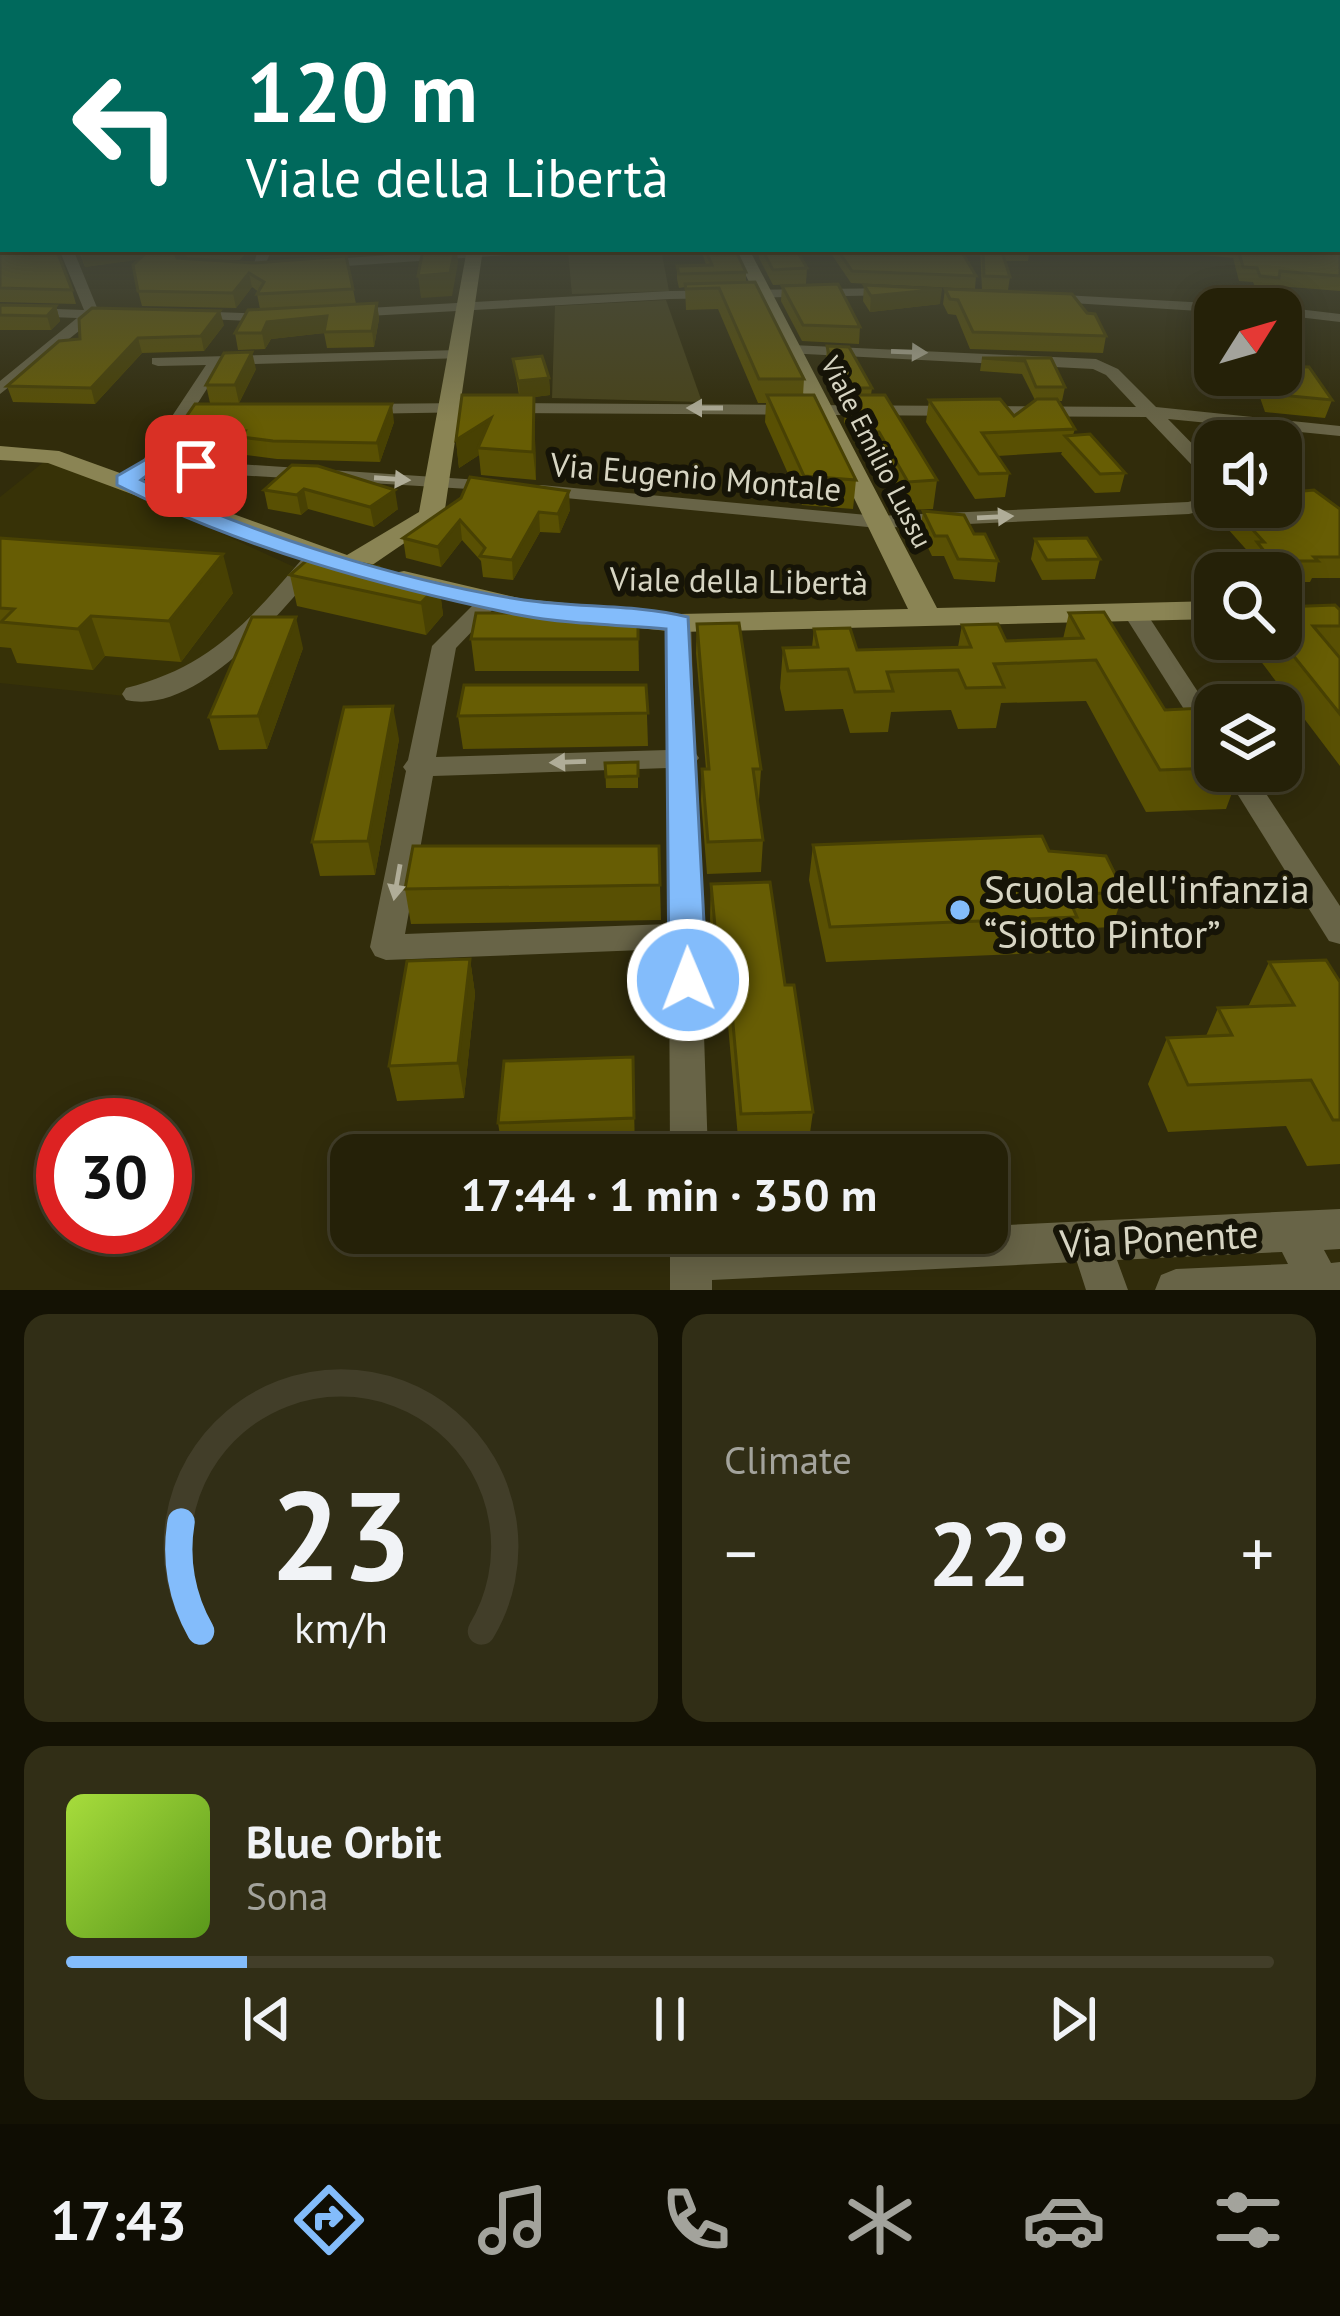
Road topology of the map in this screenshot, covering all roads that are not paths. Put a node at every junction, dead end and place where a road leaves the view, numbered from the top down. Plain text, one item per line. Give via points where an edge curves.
1 (89, 301) edge
2 (541, 301) edge
3 (767, 301) edge
4 (1108, 301) edge
5 (465, 304) junction
6 (1194, 306) edge
7 (0, 311) edge
8 (1302, 313) edge
9 (340, 314) edge
10 (132, 315) edge
11 (176, 315) edge
12 (89, 316) junction
13 (293, 318) edge
14 (1340, 318) edge
15 (792, 350) junction
16 (458, 355) junction
17 (158, 362) dead end
18 (216, 362) junction
19 (4, 383) edge
20 (450, 408) junction
21 (822, 408) junction
22 (345, 409) edge
23 (252, 411) edge
24 (182, 412) junction
25 (1152, 412) junction
26 (1340, 431) edge
27 (0, 453) edge
28 (1194, 456) edge
29 (150, 464) junction
30 (125, 480) junction
31 (437, 482) junction
32 (1194, 507) edge
33 (878, 522) junction
34 (316, 556) junction
35 (350, 565) junction
36 (491, 600) junction
37 (1194, 611) edge
38 (1135, 613) junction
39 (927, 617) junction
40 (679, 622) junction
41 (135, 694) dead end
42 (1194, 705) edge
43 (685, 758) junction
44 (417, 767) junction
45 (1250, 792) edge
46 (1340, 932) edge
47 (687, 936) junction
48 (689, 1134) edge
49 (1340, 1229) edge
50 (1294, 1232) junction
51 (1090, 1241) junction
52 (690, 1261) edge
53 (1328, 1286) edge
54 (1107, 1290) edge
55 (1175, 1290) edge

1 - 12 street
2 - 5 street
3 - 15 street, Viale Emilio Lussu
4 - 6 street
5 - 9 street
5 - 16 street
7 - 12 street
8 - 14 street
10 - 12 street
11 - 13 street
12 - 19 street
15 - 21 street, Viale Emilio Lussu
15 -> 25 street via 1076,359 1112,372
16 - 18 street
16 - 20 street
17 - 18 street
18 - 24 street
21 -> 20 street
20 - 22 street
20 - 31 street
21 - 25 street
21 - 33 street, Viale Emilio Lussu
23 - 24 street
24 - 29 street
25 - 26 street
25 - 28 street
27 - 30 street, Viale della Libertà via 51,456
29 - 30 street
29 -> 31 street, Via Eugenio Montale
30 - 34 street, Viale della Libertà
31 - 33 street, Via Eugenio Montale
31 - 35 street via 431,516
33 -> 32 street, Via Eugenio Montale
33 - 39 street, Viale Emilio Lussu
34 - 35 street, Viale della Libertà
34 - 41 street via 191,679
35 - 36 street, Viale della Libertà
36 - 40 street, Viale della Libertà
36 - 44 street via 444,646
37 - 38 street, Viale della Libertà
38 - 39 street, Viale della Libertà
38 - 42 street
39 - 40 street, Viale della Libertà
40 - 43 street
43 -> 44 street
43 - 47 street
44 -> 47 street via 386,947
45 - 46 street
47 - 48 street
49 - 50 street, Via Ponente
50 - 51 street, Via Ponente
50 - 53 street
51 - 52 street, Via Ponente
51 - 54 street
53 - 55 street, Via Ponente

